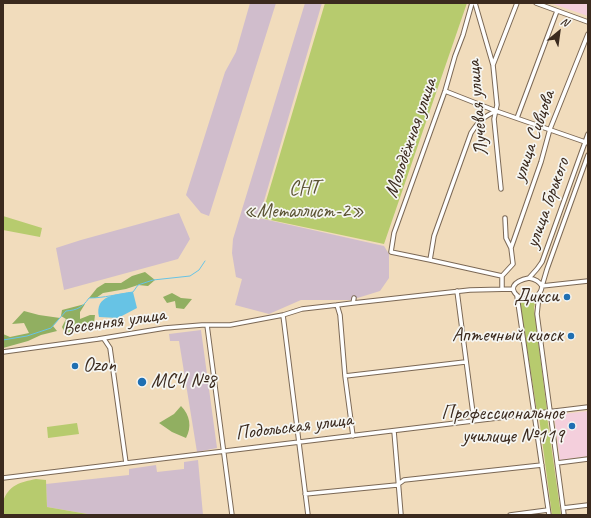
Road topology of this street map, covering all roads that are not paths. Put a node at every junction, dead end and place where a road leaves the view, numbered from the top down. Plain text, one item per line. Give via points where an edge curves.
1 (474, 3) edge
2 (517, 3) edge
3 (536, 3) edge
4 (557, 11) junction
5 (588, 22) edge
6 (588, 34) edge
7 (493, 65) junction
8 (445, 91) junction
9 (496, 111) junction
10 (517, 118) junction
11 (550, 129) junction
12 (588, 134) edge
13 (587, 142) edge
14 (588, 155) edge
15 (501, 188) dead end
16 (505, 218) dead end
17 (511, 248) junction
18 (430, 260) junction
19 (502, 276) junction
20 (529, 278) junction
21 (588, 281) edge
22 (542, 286) junction
23 (502, 288) junction
24 (513, 289) junction
25 (457, 291) junction
26 (539, 295) junction
27 (517, 296) junction
28 (354, 298) dead end
29 (353, 303) junction
30 (337, 305) junction
31 (283, 315) junction
32 (207, 325) junction
33 (104, 338) junction
34 (3, 352) edge
35 (465, 362) junction
36 (345, 376) junction
37 (588, 407) edge
38 (550, 412) junction
39 (535, 414) junction
40 (474, 421) junction
41 (394, 431) junction
42 (353, 436) junction
43 (298, 442) junction
44 (224, 451) junction
45 (588, 459) edge
46 (126, 463) junction
47 (557, 463) junction
48 (542, 465) junction
49 (3, 478) edge
50 (397, 485) junction
51 (305, 494) junction
52 (588, 505) edge
53 (563, 508) junction
54 (549, 513) edge
55 (232, 515) edge
56 (308, 515) edge
57 (401, 515) edge
58 (510, 515) edge
59 (564, 515) edge

1 - 7 street, Лучевая улица
1 - 8 street, Молодёжная улица
2 - 7 street
3 - 4 street
4 - 5 street
4 - 10 street
6 - 11 street, улица Сивцова
7 - 9 street, Лучевая улица
8 - 9 street
8 - 18 street, Молодёжная улица via 394,233 391,252
9 - 10 street
9 - 15 street, Лучевая улица via 494,119
9 - 18 street via 479,121 471,133 434,236
10 - 11 street
11 - 13 street
11 - 17 street, улица Сивцова
12 - 13 street, улица Горького
13 - 20 street, улица Горького via 542,262
14 - 22 street
16 - 17 street via 506,238
17 - 19 street via 513,264
18 - 19 street
19 - 23 street
20 - 22 street
20 - 24 street via 519,281
21 - 22 street
22 - 26 street
23 - 24 street, Весенняя улица
23 - 25 street, Весенняя улица
24 - 27 street
25 - 29 street, Весенняя улица
25 - 35 street
26 - 27 street via 527,299
26 - 38 street via 537,314
27 - 39 street
28 - 29 street
29 - 30 street, Весенняя улица
30 - 31 street, Весенняя улица
30 - 36 street
31 - 32 street, Весенняя улица via 230,326
31 - 43 street
32 - 33 street, Весенняя улица via 165,328
32 - 44 street
33 - 34 street, Весенняя улица
33 - 46 street via 110,348
35 - 36 street
35 - 40 street
36 - 42 street
37 - 38 street, Подольская улица
38 - 39 street, Подольская улица
38 - 47 street
39 - 40 street, Подольская улица
39 - 48 street
40 - 41 street, Подольская улица
41 - 42 street, Подольская улица
41 - 50 street
42 - 43 street, Подольская улица
43 - 44 street, Подольская улица
43 - 51 street
44 - 46 street, Подольская улица
44 - 55 street
45 - 47 street
46 - 49 street, Подольская улица
47 - 53 street
48 - 50 street via 404,480
48 - 54 street
50 - 51 street
50 - 57 street
51 - 56 street
52 - 53 street
53 - 59 street
54 - 58 street

